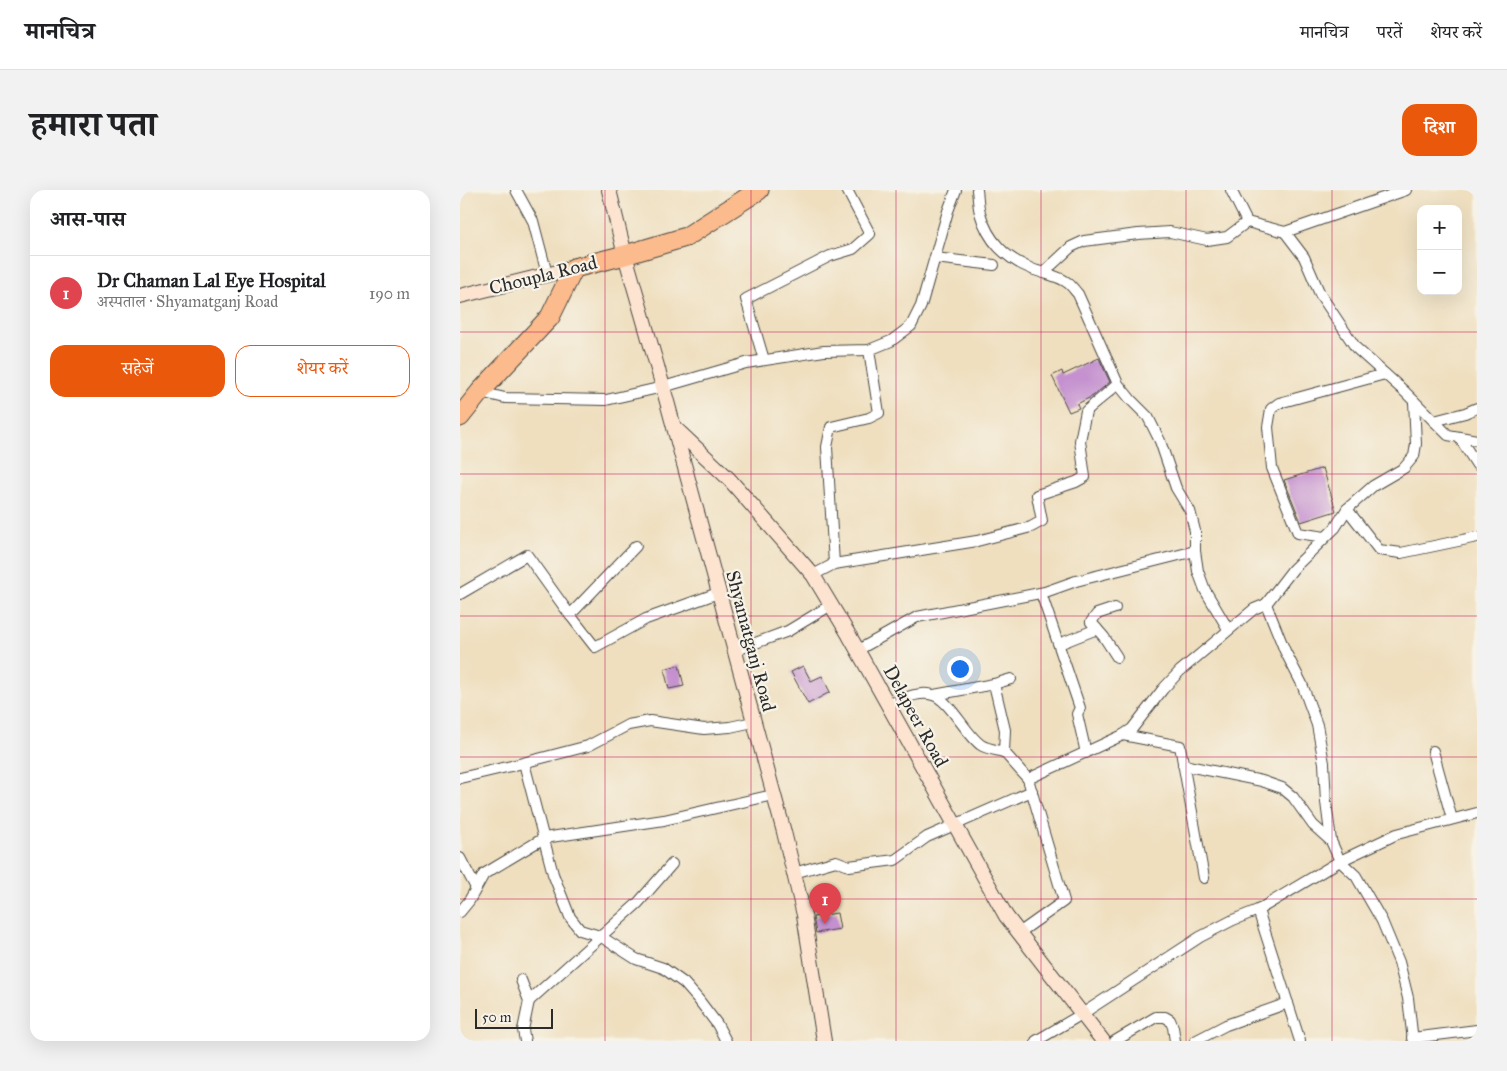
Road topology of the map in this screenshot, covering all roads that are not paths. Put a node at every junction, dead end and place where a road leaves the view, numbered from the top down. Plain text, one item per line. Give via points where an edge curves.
1 (516, 190) edge
2 (609, 190) edge
3 (759, 190) edge
4 (848, 190) edge
5 (956, 190) edge
6 (977, 190) edge
7 (1231, 190) edge
8 (1406, 190) edge
9 (1248, 222) junction
10 (1285, 232) junction
11 (625, 255) junction
12 (935, 258) junction
13 (994, 265) dead end
14 (574, 268) junction
15 (1042, 272) junction
16 (547, 274) junction
17 (460, 296) edge
18 (869, 350) junction
19 (764, 360) junction
20 (1385, 374) junction
21 (1118, 384) junction
22 (662, 387) junction
23 (480, 392) junction
24 (460, 398) edge
25 (1414, 401) junction
26 (1477, 408) edge
27 (460, 417) edge
28 (1434, 421) junction
29 (673, 426) junction
30 (1459, 437) junction
31 (1477, 440) edge
32 (1477, 465) edge
33 (1347, 509) junction
34 (1325, 537) junction
35 (1477, 537) edge
36 (636, 546) dead end
37 (1195, 551) junction
38 (834, 564) junction
39 (812, 575) junction
40 (718, 593) junction
41 (1042, 593) junction
42 (460, 594) edge
43 (1266, 604) junction
44 (831, 605) junction
45 (1115, 608) dead end
46 (570, 615) junction
47 (1096, 629) junction
48 (1228, 629) junction
49 (1059, 644) junction
50 (858, 650) junction
51 (734, 651) junction
52 (1117, 657) dead end
53 (1011, 679) dead end
54 (994, 684) junction
55 (934, 695) junction
56 (888, 705) junction
57 (753, 722) junction
58 (1124, 735) junction
59 (1433, 751) dead end
60 (1004, 752) junction
61 (1086, 753) junction
62 (524, 763) junction
63 (1183, 765) junction
64 (460, 778) edge
65 (1028, 779) junction
66 (1032, 791) junction
67 (774, 795) junction
68 (1477, 813) edge
69 (1452, 819) junction
70 (954, 824) junction
71 (544, 838) junction
72 (1331, 841) junction
73 (460, 858) edge
74 (1340, 861) junction
75 (672, 864) dead end
76 (794, 873) junction
77 (1204, 878) dead end
78 (476, 888) junction
79 (1258, 910) junction
80 (460, 912) edge
81 (1019, 933) junction
82 (600, 936) junction
83 (522, 980) dead end
84 (529, 1001) junction
85 (1288, 1003) junction
86 (1082, 1014) junction
87 (1477, 1030) edge
88 (1412, 1040) edge
89 (525, 1041) edge
90 (726, 1041) edge
91 (824, 1041) edge
92 (1036, 1041) edge
93 (1104, 1041) edge
94 (1115, 1041) edge
95 (1175, 1041) edge
96 (1195, 1041) edge
97 (1300, 1041) edge

1 - 16 street via 533,221
2 - 11 street, Shyamatganj Road
3 - 11 highway, Choupla Road via 686,237
4 - 19 street via 870,234 853,248 830,256 746,299
5 - 12 street
6 - 15 street via 979,211 989,236 1001,252
7 - 9 street
8 - 10 street
9 - 10 street
9 - 15 street via 1227,237 1207,240 1170,232 1084,241
10 - 20 street via 1304,257 1320,294 1356,348
11 - 14 highway, Choupla Road
11 - 22 street, Shyamatganj Road
12 - 13 street
12 - 18 street via 921,306 911,326 891,341
14 - 16 street, Choupla Road
14 - 23 highway via 550,317
14 - 24 highway via 542,313
15 - 21 street via 1068,283 1078,294
16 - 17 street, Choupla Road
18 - 19 street via 824,351
18 - 38 street via 879,413 830,426 827,447
19 - 22 street
20 - 25 street
20 - 34 street via 1271,409 1268,427 1272,468 1298,533
21 - 37 street via 1148,417 1160,441 1176,488 1190,511
21 - 38 street via 1086,412 1080,440 1086,477 1038,495 1042,521 977,541
22 - 23 street via 606,400 505,398
22 - 29 street, Shyamatganj Road
23 - 27 highway
25 - 28 street
25 - 33 street via 1414,456 1404,468 1373,486
26 - 28 street
28 - 30 street via 1448,435
29 - 39 street, Delapeer Road via 729,479
29 - 40 street, Shyamatganj Road
30 - 31 street
30 - 32 street
33 - 34 street
33 - 35 street via 1379,550 1401,553
34 - 43 street via 1292,569
36 - 46 street
37 - 41 street via 1076,581
37 - 48 street via 1204,590
38 - 39 street
39 - 44 street, Delapeer Road
40 - 46 street via 646,619 595,647
40 - 51 street, Shyamatganj Road
41 - 49 street
41 - 50 street via 918,617
42 - 46 street via 527,555
43 - 48 street
43 - 72 street via 1317,725
44 - 50 street, Delapeer Road
44 - 51 street via 788,631
45 - 47 street via 1097,614 1091,622
47 - 49 street
47 - 52 street
48 - 58 street via 1180,671
49 - 61 street via 1080,708 1077,714
50 - 56 street, Delapeer Road
51 - 57 street, Shyamatganj Road
53 - 54 street
54 - 55 street
54 - 60 street via 1005,730
55 - 56 street via 917,695
55 - 60 street via 948,705 982,746
56 - 70 street, Delapeer Road
57 - 62 street via 704,729 650,721 628,725 588,746
57 - 67 street, Shyamatganj Road
58 - 61 street
58 - 63 street via 1180,746
59 - 69 street
60 - 65 street
61 - 65 street
62 - 64 street
62 - 71 street
63 - 72 street via 1282,788
63 - 77 street
65 - 66 street
66 - 70 street
66 - 81 street via 1064,901
67 - 71 street via 664,820
67 - 76 street, Shyamatganj Road
68 - 69 street
69 - 74 street via 1397,834
70 - 76 street via 927,837 895,860 849,866 836,861
70 - 81 street, Delapeer Road
71 - 78 street via 484,874
71 - 82 street via 553,874 570,917 580,930
72 - 74 street
73 - 78 street
74 - 79 street
74 - 88 street via 1356,876 1389,937 1408,998
75 - 82 street via 638,903
76 - 91 street, Shyamatganj Road
78 - 80 street
79 - 85 street
79 - 86 street via 1200,937
81 - 86 street, Delapeer Road
82 - 84 street
82 - 90 street via 636,959 663,968 684,983
83 - 84 street
84 - 89 street via 523,1030
85 - 96 street via 1226,1025
85 - 97 street
86 - 92 street
86 - 93 street, Delapeer Road
87 - 88 street
94 - 95 street via 1156,1017 1165,1017 1173,1026

